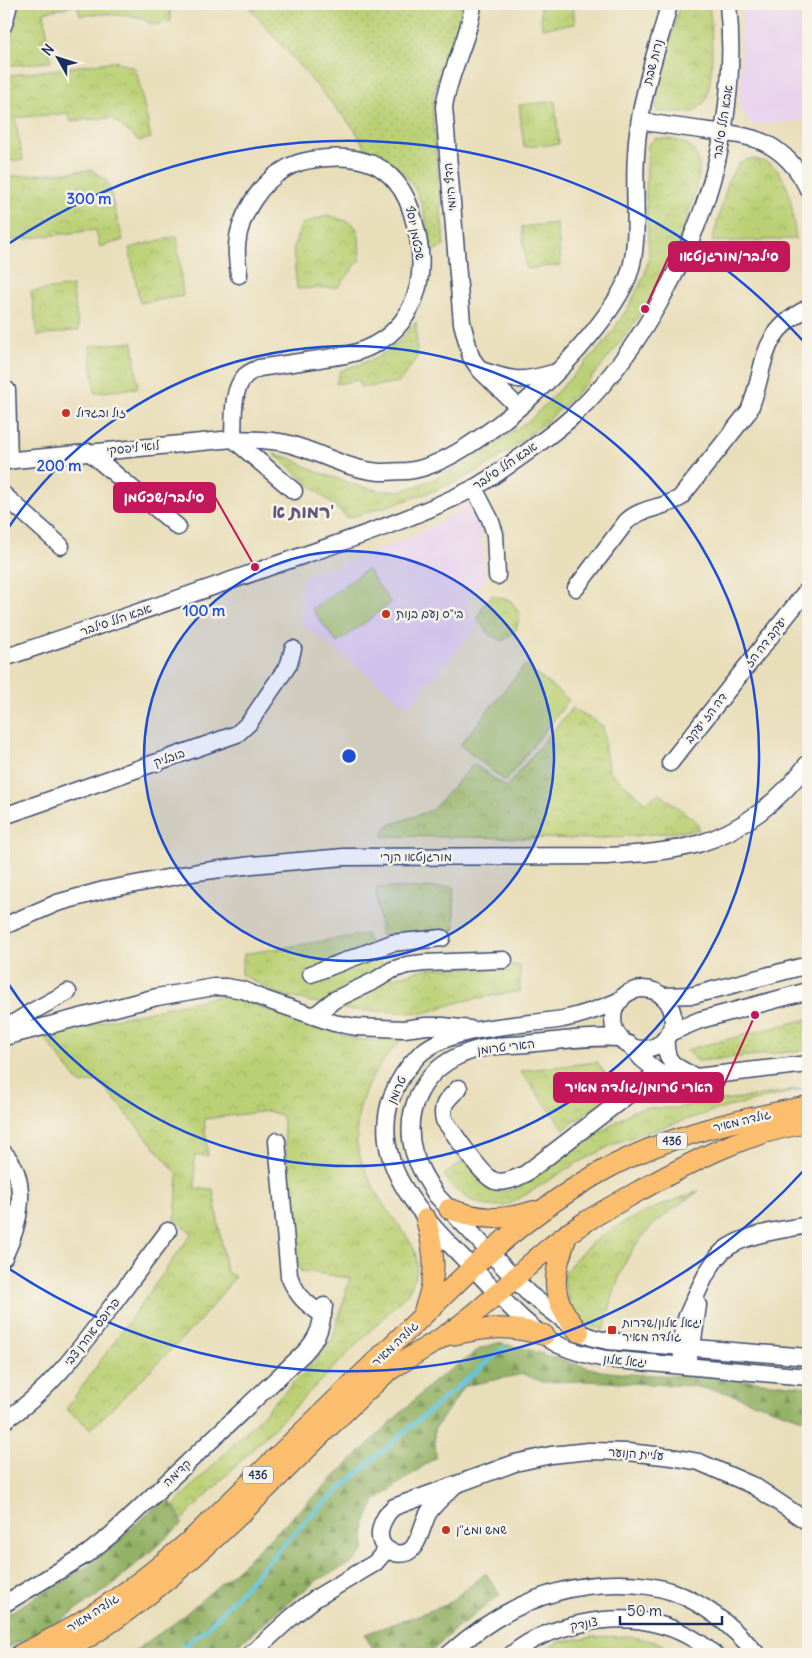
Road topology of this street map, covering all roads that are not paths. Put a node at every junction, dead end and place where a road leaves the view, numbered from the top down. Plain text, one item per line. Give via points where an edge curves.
1 (8, 4) edge
2 (473, 4) edge
3 (669, 4) edge
4 (728, 4) edge
5 (4, 24) edge
6 (640, 121) junction
7 (722, 133) junction
8 (808, 189) edge
9 (239, 275) dead end
10 (808, 308) edge
11 (480, 370) junction
12 (557, 372) junction
13 (7, 390) dead end
14 (518, 407) junction
15 (233, 439) junction
16 (89, 452) junction
17 (6, 461) edge
18 (474, 488) junction
19 (294, 491) dead end
20 (4, 495) edge
21 (178, 527) dead end
22 (61, 546) dead end
23 (497, 576) dead end
24 (576, 588) dead end
25 (808, 588) edge
26 (293, 649) dead end
27 (4, 658) edge
28 (742, 673) joint
29 (670, 763) dead end
30 (808, 763) edge
31 (4, 816) edge
32 (4, 926) edge
33 (442, 938) dead end
34 (404, 942) junction
35 (504, 960) dead end
36 (414, 964) junction
37 (808, 965) edge
38 (311, 974) dead end
39 (808, 991) edge
40 (68, 992) dead end
41 (662, 996) junction
42 (620, 1000) junction
43 (314, 1016) junction
44 (512, 1025) joint
45 (480, 1030) junction
46 (668, 1035) junction
47 (625, 1041) junction
48 (808, 1064) edge
49 (658, 1072) junction
50 (698, 1078) junction
51 (459, 1088) dead end
52 (808, 1106) edge
53 (808, 1123) edge
54 (277, 1141) dead end
55 (4, 1153) edge
56 (547, 1206) junction
57 (449, 1209) junction
58 (426, 1219) junction
59 (808, 1225) edge
60 (168, 1231) dead end
61 (568, 1233) junction
62 (489, 1253) junction
63 (4, 1257) edge
64 (473, 1268) junction
65 (513, 1278) junction
66 (497, 1292) junction
67 (422, 1318) junction
68 (579, 1332) junction
69 (544, 1335) junction
70 (443, 1337) junction
71 (686, 1347) junction
72 (808, 1357) edge
73 (684, 1366) junction
74 (808, 1377) edge
75 (4, 1421) edge
76 (453, 1487) junction
77 (808, 1522) edge
78 (387, 1549) junction
79 (4, 1604) edge
80 (21, 1654) edge
81 (58, 1654) edge
82 (251, 1654) edge
83 (449, 1654) edge
84 (512, 1654) edge
85 (714, 1654) edge
86 (757, 1654) edge

1 - 5 street
2 - 11 street, הדף היומי via 444,107 462,323 471,357
3 - 6 street, נרות שבת
4 - 7 street, אבא הלל סילבר via 730,80
6 - 7 street
6 - 12 street via 634,257 628,277 617,301
7 - 8 street via 765,143 781,153 793,164
7 - 18 street, אבא הלל סילבר via 712,180 689,244 676,273 626,355 573,416
9 - 15 street, שכטמן יוסף via 237,245 245,214 272,178 287,167 336,156 361,161 380,168 396,180 413,212 421,252 421,272 419,287 404,318 375,345 356,352 259,368 247,374 237,391
10 - 24 street via 794,316 770,341 749,411 680,498 634,514
11 - 12 street via 518,380
11 - 14 street, הדף היומי
12 - 14 street
13 - 17 street
14 - 15 street via 456,454 410,470 379,472 349,466 290,444
15 - 16 street, לואי ליפסקי
15 - 19 street
16 - 17 street, לואי ליפסקי
16 - 21 street
18 - 23 street via 495,534
18 - 27 street, אבא הלל סילבר via 386,526
20 - 22 street
25 - 28 street, יעקב דה הז
26 - 31 street, בובליק via 289,664 249,723 237,734
28 - 29 street, דה הז יעקב
30 - 32 street, מורגנטאו הנרי via 788,787 752,819 698,844 606,856 344,857 252,865 104,890 58,903
33 - 34 street
34 - 36 street
34 - 38 street via 368,951
35 - 36 street
36 - 43 street via 392,970 334,1000
37 - 41 street via 694,994
39 - 46 street via 700,1020
40 - 43 street via 12,1024 8,1036 157,997 214,987 243,990
41 - 42 street via 640,989
41 - 46 street via 673,1016
42 - 44 street, הארי טרומן via 588,1013
42 - 47 street via 614,1022 616,1031
43 - 45 street via 356,1027 404,1029 443,1026
44 - 45 street, טרומן
45 - 58 street, טרומן via 439,1042 420,1054 406,1069 389,1105 386,1138 390,1157 404,1187
46 - 47 street via 659,1044 646,1048 637,1048
46 - 50 street via 665,1051 672,1063
47 - 49 street
47 - 57 street, הארי טרומן via 589,1038 480,1048 456,1057 437,1070 415,1102 411,1136 428,1182
48 - 50 street
49 - 50 street via 680,1079
49 - 51 street via 525,1174 512,1180 495,1181 485,1175 444,1120 442,1111 446,1100
52 - 56 main road, גולדה מאיר / 436 via 704,1130 657,1146 609,1168
53 - 61 main road, גולדה מאיר / 436 via 769,1130 722,1148
54 - 79 street, קדימה via 289,1276 301,1299 323,1310 315,1342 111,1535 87,1554
55 - 63 street via 17,1173 20,1190 17,1222
56 - 57 main road via 497,1219 474,1217
56 - 62 main road, גולדה מאיר / 436
57 - 62 street, הארי טרומן
58 - 64 street
58 - 67 main road via 435,1269
59 - 71 street via 741,1241 724,1251 711,1267 684,1323
60 - 75 street, פרופס אהרן צבי via 84,1344 46,1388
61 - 65 main road, גולדה מאיר / 436
61 - 68 main road via 556,1269 555,1284 562,1310
62 - 64 main road, גולדה מאיר / 436
62 - 65 street, הארי טרומן
64 - 66 street, יגאל אלון
64 - 67 main road, גולדה מאיר / 436
65 - 66 main road, גולדה מאיר / 436
65 - 68 street, יגאל אלון
66 - 69 street, יגאל אלון
66 - 70 main road, גולדה מאיר / 436 via 465,1322
67 - 80 main road, גולדה מאיר / 436 via 194,1537 96,1613
68 - 71 street, יגאל אלון via 608,1341
69 - 70 main road via 499,1327
69 - 73 street, יגאל אלון via 558,1344 606,1360
70 - 81 main road, גולדה מאיר / 436 via 386,1373 227,1527 162,1584 127,1612
71 - 72 street, יגאל אלון
71 - 73 street
73 - 74 street, יגאל אלון
76 - 77 street, עליית הנוער via 515,1463 589,1451 628,1452 699,1462 754,1486
76 - 78 street, עליית הנוער via 428,1515 413,1549 400,1553
76 - 78 street, עליית הנוער via 388,1512 380,1532
78 - 82 street via 375,1563 316,1598
83 - 86 street via 487,1625 523,1604 557,1591 603,1584 645,1586 673,1592 721,1619
84 - 85 street, צונדק via 552,1632 594,1621 617,1620 658,1624 696,1640

